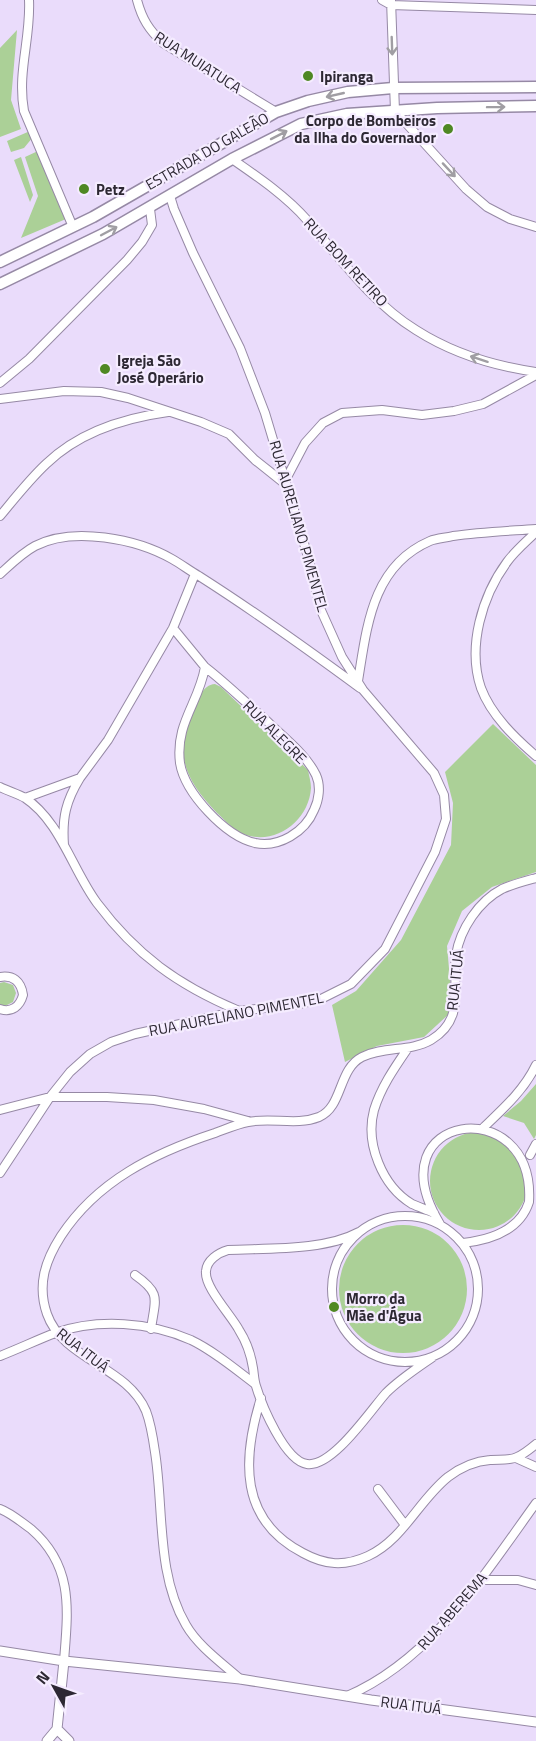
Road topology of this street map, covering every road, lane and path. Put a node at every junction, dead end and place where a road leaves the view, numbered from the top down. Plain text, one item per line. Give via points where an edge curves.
1 (29, 0) edge
2 (137, 0) edge
3 (382, 0) edge
4 (391, 2) edge
5 (536, 10) edge
6 (536, 87) edge
7 (393, 88) junction
8 (536, 106) edge
9 (395, 111) junction
10 (276, 112) junction
11 (232, 159) junction
12 (170, 196) junction
13 (150, 209) junction
14 (73, 227) junction
15 (536, 228) edge
16 (0, 262) edge
17 (0, 284) edge
18 (536, 374) edge
19 (0, 383) edge
20 (9, 398) junction
21 (0, 399) edge
22 (169, 412) junction
23 (284, 483) junction
24 (0, 516) edge
25 (536, 530) edge
26 (0, 574) edge
27 (195, 574) junction
28 (173, 628) junction
29 (205, 667) junction
30 (358, 681) junction
31 (363, 690) junction
32 (536, 756) edge
33 (80, 778) junction
34 (0, 787) edge
35 (25, 798) junction
36 (64, 847) junction
37 (536, 878) edge
38 (0, 977) edge
39 (0, 1010) edge
40 (238, 1011) junction
41 (408, 1048) junction
42 (536, 1065) edge
43 (50, 1097) junction
44 (0, 1110) edge
45 (250, 1121) junction
46 (484, 1127) junction
47 (518, 1140) dead end
48 (536, 1144) edge
49 (524, 1147) dead end
50 (530, 1155) junction
51 (0, 1173) edge
52 (434, 1213) junction
53 (440, 1224) junction
54 (359, 1232) junction
55 (464, 1244) junction
56 (135, 1275) dead end
57 (151, 1329) junction
58 (56, 1333) junction
59 (0, 1356) edge
60 (433, 1357) junction
61 (255, 1384) junction
62 (261, 1398) junction
63 (536, 1444) edge
64 (516, 1458) junction
65 (536, 1467) edge
66 (378, 1489) dead end
67 (536, 1503) edge
68 (0, 1509) edge
69 (405, 1525) junction
70 (481, 1580) junction
71 (536, 1585) edge
72 (0, 1651) edge
73 (64, 1661) junction
74 (240, 1679) junction
75 (346, 1696) junction
76 (536, 1722) edge
77 (57, 1729) junction
78 (47, 1741) edge
79 (69, 1741) edge

1 - 14 street via 21,73 24,111
2 - 10 street, RUA MUIATUCA via 149,30 163,43
3 - 4 street
4 - 5 street
4 -> 7 street
6 - 7 main road, ESTRADA DO GALEÃO
7 - 9 street
7 -> 10 main road, ESTRADA DO GALEÃO via 348,92
9 -> 8 main road, ESTRADA DO GALEÃO
11 -> 9 main road, ESTRADA DO GALEÃO via 301,124 347,114
9 -> 15 street via 487,207
10 - 14 main road, ESTRADA DO GALEÃO
11 - 12 main road, ESTRADA DO GALEÃO
18 -> 11 street, RUA BOM RETIRO via 475,358 414,329 380,302 306,218
12 - 13 main road, ESTRADA DO GALEÃO
12 - 23 street, RUA AURELIANO PIMENTEL via 240,348 275,442
17 -> 13 main road, ESTRADA DO GALEÃO
13 - 19 street via 152,225 127,260
14 - 16 main road, ESTRADA DO GALEÃO
14 - 17 main road via 74,240 67,247
18 - 23 street via 483,404 454,411 422,415 382,410 342,413 323,423 305,443
19 - 20 street via 1,391
20 - 21 street
20 - 22 street via 64,391 101,392
22 - 23 street via 229,434
22 - 24 street via 141,416 71,444 46,463
23 - 30 street, RUA AURELIANO PIMENTEL via 320,608 342,657
25 - 30 street via 473,533 432,540 404,556 376,595
25 - 32 street via 495,580 480,618 475,663 482,690 496,714
26 - 27 street via 36,546 56,538 91,536 129,541 171,558
27 - 28 street
27 - 31 street via 244,604
28 - 29 street, RUA ALEGRE
28 - 33 street via 108,740
29 - 29 street, RUA ALEGRE via 202,683 182,724 180,761 190,789 225,826 243,838 266,844 286,840 311,818 319,790 317,776 284,737
30 - 31 street, RUA AURELIANO PIMENTEL
31 - 40 street, RUA AURELIANO PIMENTEL via 434,773 444,795 446,819 435,852 385,949 351,984 321,999
33 - 35 street
33 - 36 street via 71,792 62,823
34 - 35 street
35 - 36 street via 41,813
36 - 40 street via 79,877 129,942 169,976
37 - 41 street, RUA ITUÁ via 503,889 484,902 470,920 457,952 452,1018 430,1041
38 - 39 street via 19,982 23,995 11,1010
40 - 43 street, RUA AURELIANO PIMENTEL via 111,1042 70,1072
41 - 45 street, RUA ITUÁ via 362,1057 344,1078 331,1108 321,1116 303,1122
41 - 52 street via 380,1093 371,1136 379,1165 396,1190 411,1203
42 - 46 street via 530,1078
43 - 44 street
43 - 45 street via 154,1100
43 - 51 street, RUA AURELIANO PIMENTEL
45 - 58 street, RUA ITUÁ via 180,1145 140,1164 105,1186 73,1217 52,1249 42,1276 42,1293
46 - 47 street via 502,1130
46 - 52 street via 451,1136 433,1155 425,1180
48 - 50 street
49 - 50 street
50 - 55 street via 533,1188 517,1222 502,1234
52 - 53 street
53 - 54 street via 420,1217 399,1216 378,1221
53 - 55 street
54 - 60 street via 336,1266 332,1287 342,1327 356,1343 392,1361 413,1362
54 - 61 street via 325,1244 228,1250 208,1263 205,1271 209,1286 248,1346
55 - 60 street via 476,1267 479,1294 472,1320 456,1342
56 - 57 street via 152,1289 155,1297
57 - 58 street via 114,1323
57 - 61 street via 191,1340
58 - 59 street
58 - 74 street, RUA ITUÁ via 135,1393 146,1411 159,1473 172,1597 187,1628
60 - 62 street via 402,1378 323,1461 310,1465 299,1462 284,1447
61 - 62 street
62 - 69 street via 249,1454 250,1487 255,1507 270,1529 293,1548 334,1565 368,1556
63 - 64 street
64 - 65 street
64 - 69 street via 469,1465 448,1477
66 - 69 street
67 - 70 street, RUA ABEREMA
68 - 73 street via 44,1541 58,1563 66,1587
70 - 71 street via 518,1580
70 - 75 street, RUA ABEREMA via 420,1649 390,1673
72 - 73 street
73 - 74 street
73 - 77 street
74 - 75 street, RUA ITUÁ
75 - 76 street, RUA ITUÁ
77 - 78 street
77 - 79 street

